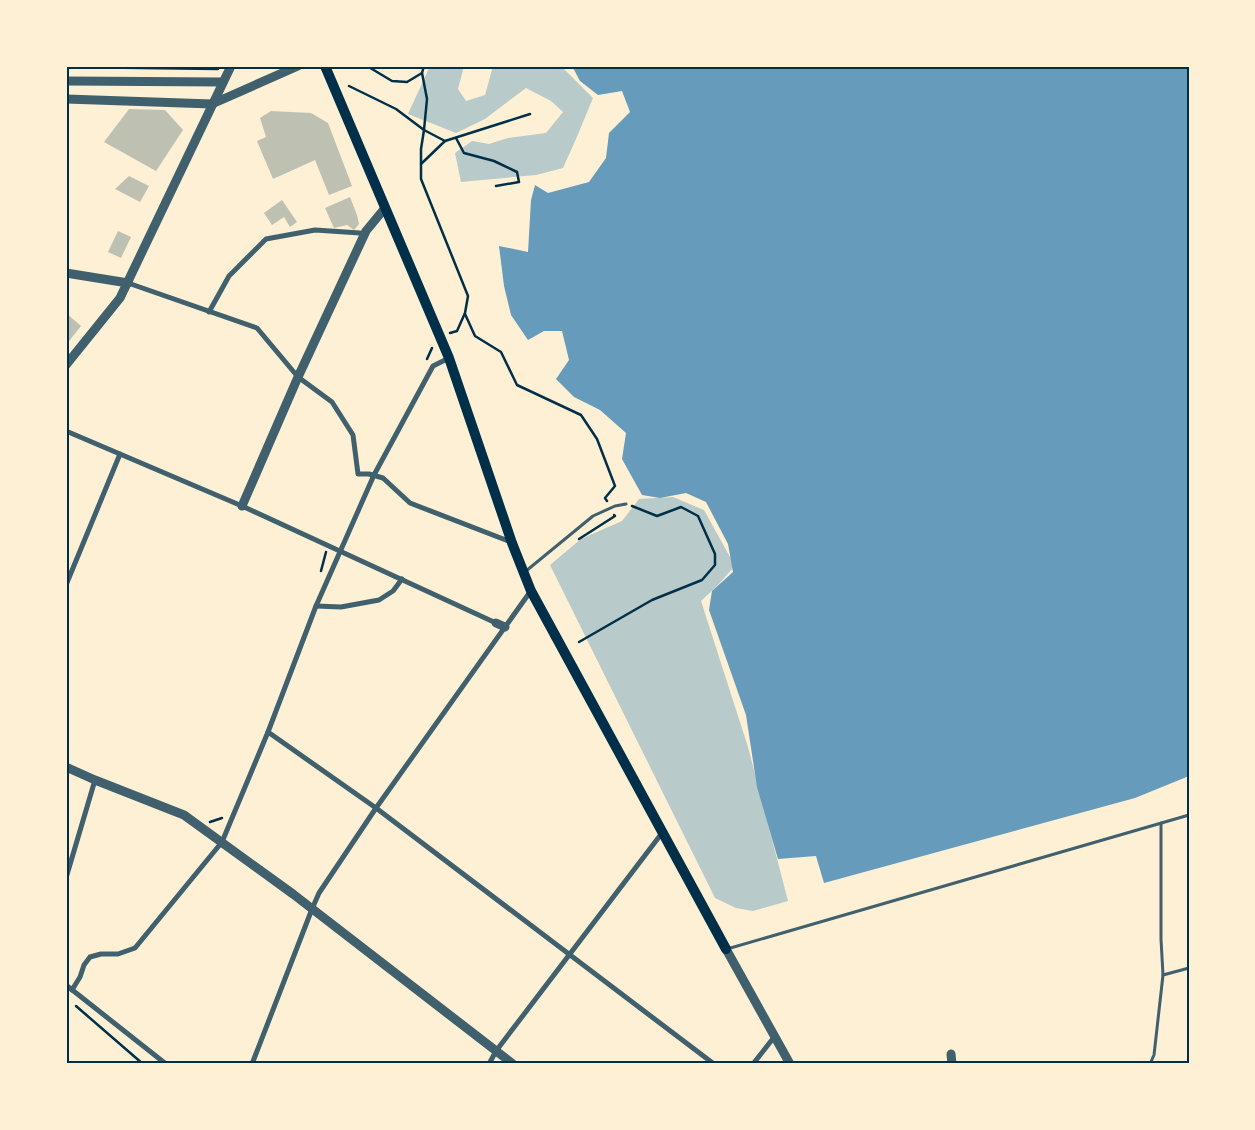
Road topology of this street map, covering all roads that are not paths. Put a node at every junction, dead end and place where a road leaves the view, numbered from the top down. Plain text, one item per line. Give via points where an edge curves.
1 (298, 66) edge
2 (325, 66) edge
3 (230, 68) edge
4 (66, 81) edge
5 (223, 82) junction
6 (66, 99) edge
7 (212, 104) junction
8 (385, 208) junction
9 (364, 236) junction
10 (66, 272) edge
11 (128, 283) junction
12 (209, 312) junction
13 (449, 358) junction
14 (66, 365) edge
15 (298, 377) junction
16 (66, 431) edge
17 (120, 454) junction
18 (374, 476) junction
19 (626, 504) road end
20 (242, 506) junction
21 (512, 543) junction
22 (340, 551) junction
23 (524, 573) junction
24 (402, 580) junction
25 (66, 585) edge
26 (531, 591) junction
27 (316, 606) junction
28 (496, 622) joint
29 (505, 627) junction
30 (268, 732) junction
31 (66, 767) edge
32 (95, 780) junction
33 (376, 808) junction
34 (1189, 815) edge
35 (1161, 823) junction
36 (662, 832) junction
37 (222, 842) junction
38 (66, 878) edge
39 (312, 909) junction
40 (726, 949) junction
41 (569, 954) junction
42 (1189, 968) edge
43 (1163, 975) junction
44 (66, 985) edge
45 (72, 990) junction
46 (775, 1036) junction
47 (496, 1051) junction
48 (166, 1064) edge
49 (252, 1064) edge
50 (489, 1064) edge
51 (512, 1064) edge
52 (714, 1064) edge
53 (753, 1064) edge
54 (790, 1064) edge
55 (1150, 1064) edge

1 - 7 street
2 - 8 main road
3 - 5 street
4 - 5 street
5 - 7 street
6 - 7 street
7 - 11 street
8 - 9 street
8 - 13 main road
9 - 12 street via 315,230 266,239 229,276
9 - 15 street
10 - 11 street
11 - 12 street
11 - 14 street via 120,298
12 - 15 street via 257,328
13 - 18 street via 434,366
13 - 21 main road
15 - 18 street via 332,402 353,435 358,474
15 - 20 street
16 - 17 street
17 - 20 street
17 - 25 street
18 - 21 street via 383,478 410,503
18 - 22 street
19 - 23 lane via 593,516
20 - 22 street
21 - 23 main road
22 - 24 street
22 - 27 street
23 - 26 main road
24 - 27 street via 379,600
24 - 28 street
26 - 29 street
26 - 36 main road
27 - 30 street
28 - 29 street
29 - 33 street
30 - 33 street
30 - 37 street
31 - 32 street
32 - 37 street via 184,815
32 - 38 street
33 - 39 street via 319,893
33 - 41 street
34 - 35 lane
35 - 40 lane
35 - 43 lane
36 - 40 main road
36 - 41 street
37 - 39 street
37 - 45 street via 135,948 118,954 90,957
39 - 47 street
39 - 49 street
40 - 46 street
41 - 47 street
41 - 52 street
42 - 43 lane
43 - 55 lane via 1154,1055
44 - 45 street
45 - 48 street
46 - 53 street
46 - 54 street
47 - 50 street
47 - 51 street

